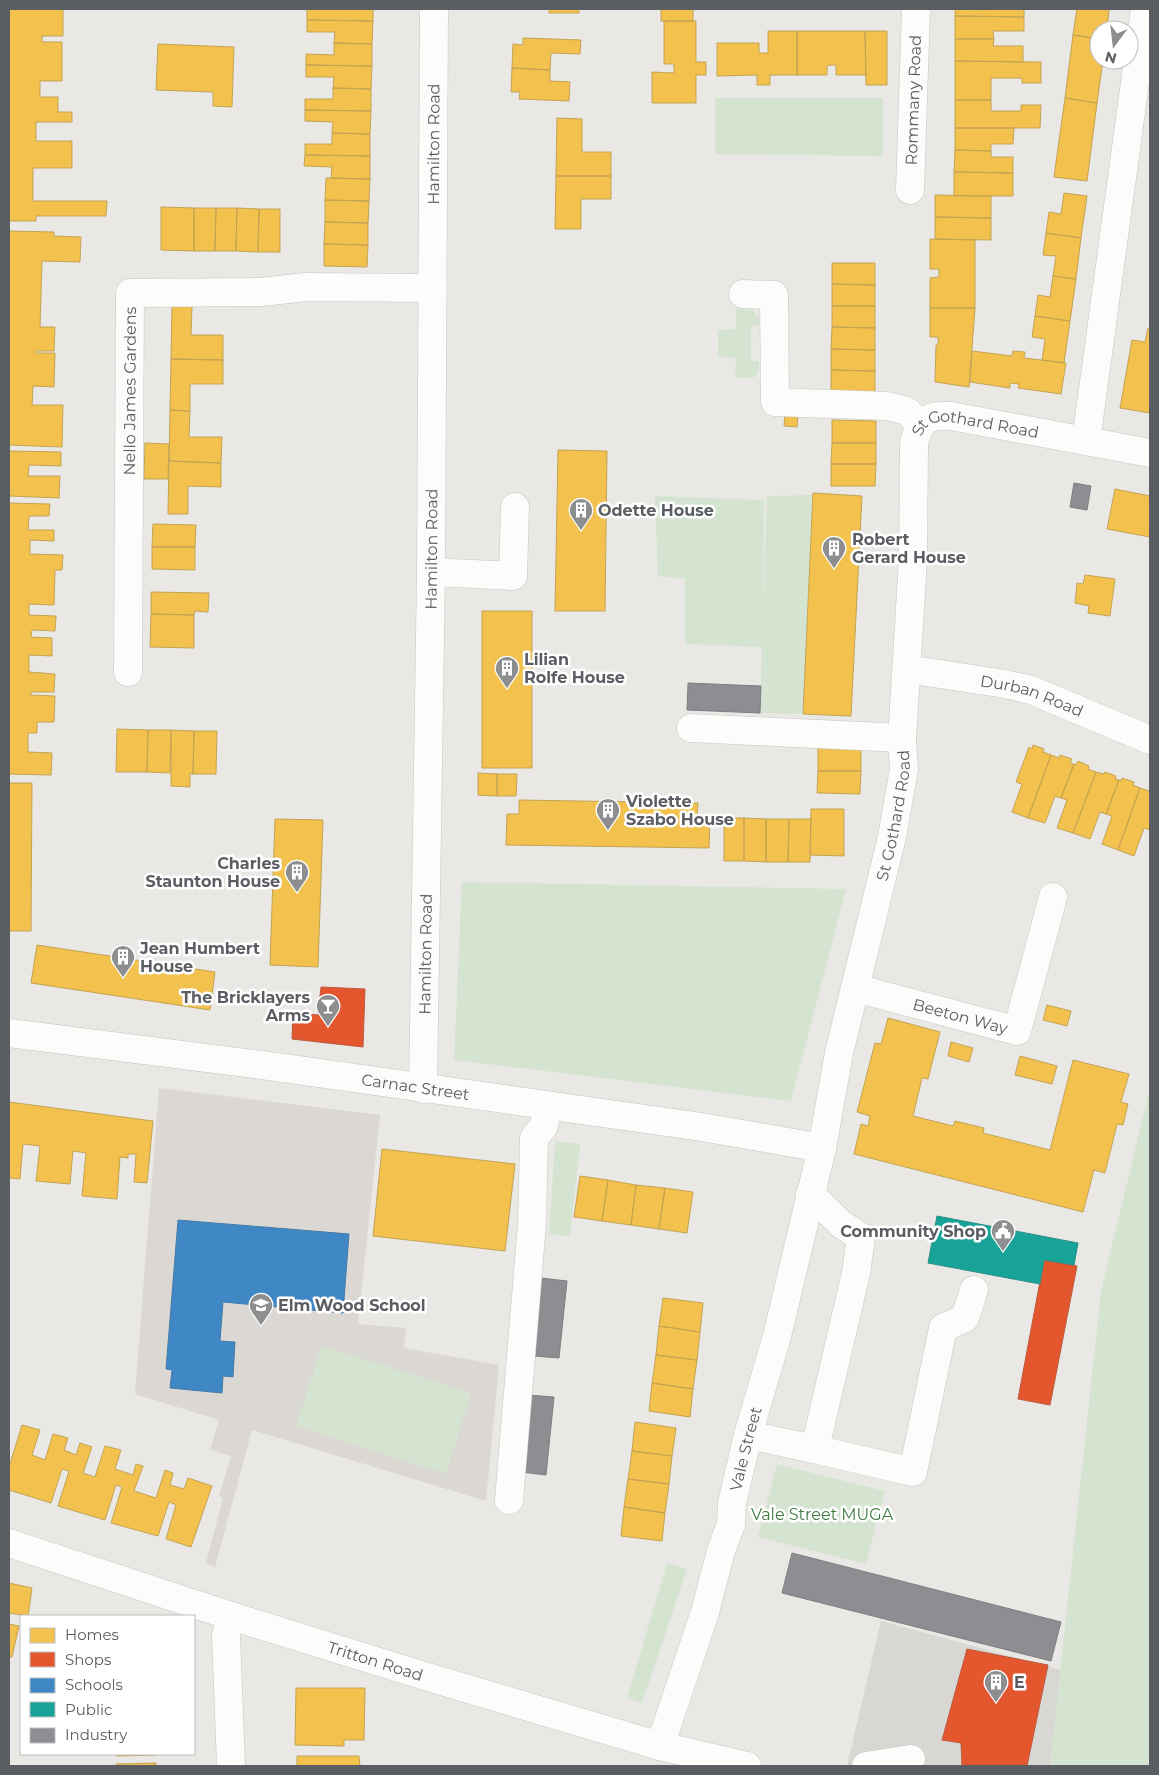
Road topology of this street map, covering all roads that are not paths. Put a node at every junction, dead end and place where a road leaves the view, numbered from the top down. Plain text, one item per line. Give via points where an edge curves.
1 (434, 9) edge
2 (916, 9) edge
3 (1145, 9) edge
4 (910, 190) dead end
5 (433, 288) junction
6 (743, 294) dead end
7 (920, 424) junction
8 (1086, 441) junction
9 (1150, 453) edge
10 (516, 507) dead end
11 (431, 572) junction
12 (907, 669) junction
13 (128, 672) dead end
14 (691, 728) dead end
15 (902, 738) junction
16 (1150, 740) edge
17 (1054, 896) dead end
18 (855, 988) junction
19 (9, 1033) edge
20 (423, 1089) junction
21 (547, 1106) junction
22 (822, 1148) junction
23 (810, 1194) junction
24 (974, 1290) dead end
25 (748, 1435) junction
26 (816, 1440) junction
27 (509, 1500) dead end
28 (9, 1543) edge
29 (231, 1616) junction
30 (660, 1746) junction
31 (911, 1759) dead end
32 (231, 1766) edge
33 (747, 1766) edge
34 (866, 1766) edge

1 - 5 street, Hamilton Road
2 - 4 street, Rommany Road
3 - 8 street
5 - 11 street, Hamilton Road
5 - 13 street, Nello James Gardens via 306,287 261,292 130,293
6 - 7 street via 774,295 775,402 887,406 907,411
7 - 8 street, St Gothard Road via 932,416 951,416
7 - 12 street, St Gothard Road via 914,445 913,560
8 - 9 street, St Gothard Road
10 - 11 street via 514,576
11 - 20 street, Hamilton Road
12 - 15 street, St Gothard Road
12 - 16 street, Durban Road via 1031,690
14 - 15 street
15 - 18 street, St Gothard Road via 904,769 892,837
17 - 18 street, Beeton Way via 1017,1031
18 - 22 street, St Gothard Road via 839,1053
19 - 20 street, Carnac Street
20 - 21 street, Carnac Street
21 - 22 street, Carnac Street via 702,1127
21 - 27 street via 544,1126 534,1138 532,1224
22 - 23 street, Vale Street
23 - 25 street, Vale Street
23 - 26 street via 841,1224 861,1237 856,1273
24 - 26 street via 964,1318 943,1328 913,1472
25 - 26 street
25 - 30 street, Vale Street via 732,1503 731,1524
28 - 29 street, Tritton Road
29 - 30 street, Tritton Road
29 - 32 street via 226,1635
30 - 33 street, Tritton Road
31 - 34 street

